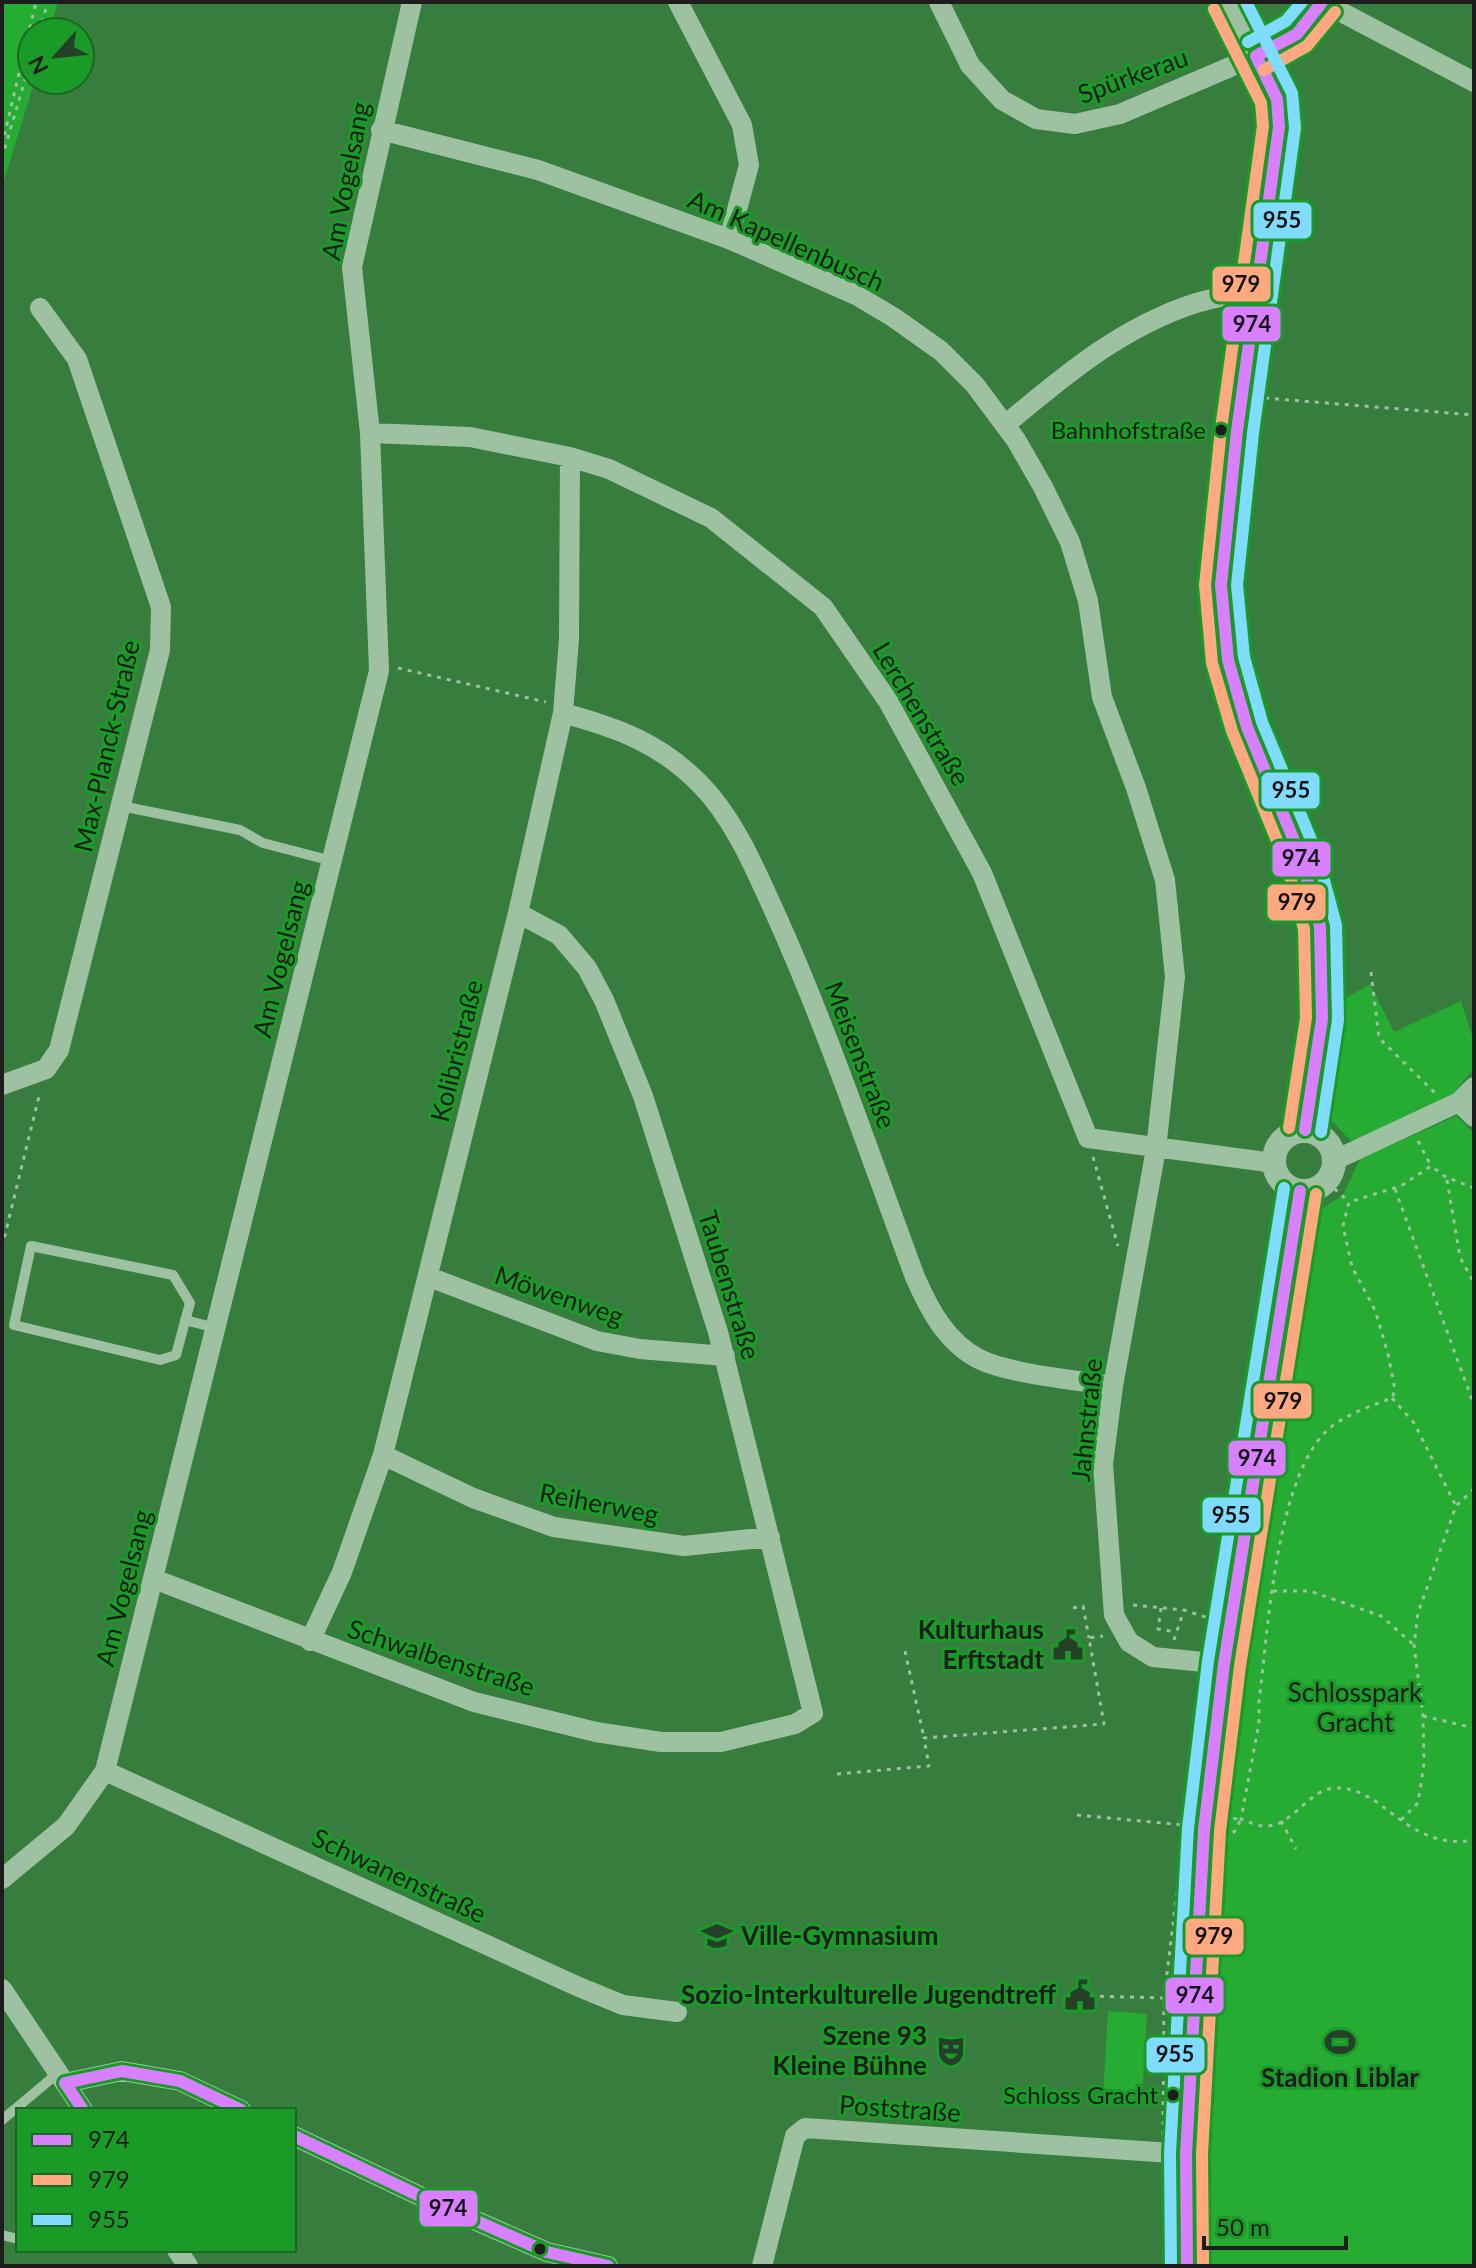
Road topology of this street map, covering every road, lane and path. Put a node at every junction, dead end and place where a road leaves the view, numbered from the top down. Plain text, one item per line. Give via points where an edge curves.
1 (36, 2) edge
2 (412, 2) edge
3 (678, 2) edge
4 (939, 2) edge
5 (1228, 2) edge
6 (1322, 2) edge
7 (1256, 56) junction
8 (1474, 82) edge
9 (20, 96) edge
10 (381, 130) junction
11 (2, 145) edge
12 (2, 158) edge
13 (729, 239) junction
14 (1257, 289) junction
15 (40, 308) dead end
16 (1265, 398) dead end
17 (1474, 415) edge
18 (1005, 425) junction
19 (370, 433) junction
20 (570, 457) junction
21 (379, 671) junction
22 (563, 713) junction
23 (121, 806) junction
24 (332, 861) junction
25 (518, 913) junction
26 (1371, 972) dead end
27 (46, 1069) junction
28 (2, 1085) edge
29 (1474, 1087) edge
30 (1454, 1104) junction
31 (1474, 1117) edge
32 (1412, 1124) junction
33 (1305, 1130) junction
34 (1088, 1138) junction
35 (1156, 1149) junction
36 (1274, 1163) junction
37 (1431, 1166) junction
38 (1331, 1171) junction
39 (1446, 1177) junction
40 (1474, 1188) edge
41 (1395, 1189) junction
42 (1300, 1191) junction
43 (1349, 1202) junction
44 (2, 1247) edge
45 (1119, 1250) dead end
46 (429, 1277) junction
47 (1474, 1283) edge
48 (185, 1320) junction
49 (216, 1328) junction
50 (725, 1356) junction
51 (1113, 1386) junction
52 (1392, 1398) junction
53 (1474, 1405) edge
54 (383, 1455) junction
55 (1474, 1489) edge
56 (1456, 1506) junction
57 (770, 1537) junction
58 (154, 1579) junction
59 (1273, 1591) junction
60 (1162, 1607) junction
61 (1073, 1608) dead end
62 (1148, 1608) dead end
63 (1184, 1610) junction
64 (1212, 1619) dead end
65 (1122, 1630) junction
66 (1176, 1632) junction
67 (1089, 1638) junction
68 (310, 1641) junction
69 (1414, 1645) junction
70 (905, 1651) dead end
71 (1168, 1659) junction
72 (1224, 1664) junction
73 (813, 1713) joint
74 (1423, 1716) junction
75 (1474, 1728) edge
76 (924, 1738) junction
77 (105, 1771) junction
78 (837, 1774) dead end
79 (1077, 1815) dead end
80 (1228, 1818) dead end
81 (1241, 1819) junction
82 (1401, 1820) junction
83 (1281, 1821) junction
84 (1185, 1825) dead end
85 (1474, 1840) edge
86 (1296, 1849) dead end
87 (2, 1879) edge
88 (2, 1989) edge
89 (1090, 1996) dead end
90 (1164, 1998) dead end
91 (677, 2012) dead end
92 (62, 2078) junction
93 (19, 2108) edge
94 (82, 2108) edge
95 (237, 2108) edge
96 (296, 2137) edge
97 (1186, 2154) junction
98 (608, 2266) edge
99 (762, 2266) edge
100 (1187, 2266) edge

1 - 11 path
2 - 10 street, Am Vogelsang
3 - 13 street via 742,125 749,165
4 - 7 street, Spürkerau via 970,65 1002,100 1036,119 1075,124 1120,114
5 - 7 street
6 - 7 street via 1297,34
6 - 8 street
7 - 14 street via 1277,99 1279,127
9 - 12 path
10 - 13 street, Am Kapellenbusch via 538,170
10 - 19 street, Am Vogelsang via 352,267
13 - 18 street, Am Kapellenbusch via 893,317 941,351
14 - 18 street via 1196,303 1139,328 1080,362
14 - 33 street via 1221,585 1228,660 1247,727 1302,860 1320,927 1322,1019
15 - 23 street, Max-Planck-Straße via 77,359 161,607 160,650
16 - 17 path
18 - 35 street, Am Kapellenbusch via 1070,542 1088,601 1102,697 1165,880 1175,977
19 - 20 street, Lerchenstraße via 470,437
19 - 21 street, Am Vogelsang
20 - 22 street, Kolibristraße
20 - 34 street, Lerchenstraße via 609,469 711,518 823,607 888,701 982,873
21 - 22 path via 392,667 549,703
21 - 24 street, Am Vogelsang
22 - 25 street, Kolibristraße
22 - 51 street, Meisenstraße via 614,727 654,746 703,787 723,814 785,936 915,1277 944,1330 978,1359 1001,1367
23 - 24 lane via 240,830 263,843
23 - 27 street, Max-Planck-Straße via 59,1050
24 - 49 street, Am Vogelsang
25 - 46 street, Kolibristraße
25 - 50 street, Taubenstraße via 559,935 587,968 604,1000 643,1096
26 - 30 path via 1379,1038
27 - 28 street
27 - 44 path
29 - 30 street
30 - 31 street
30 - 32 street
32 - 37 path
32 - 38 street
33 - 36 street via 1282,1140
33 - 38 street via 1330,1143
34 - 35 street
34 - 45 path
35 - 36 street
35 - 51 street, Jahnstraße
36 - 42 street via 1287,1186
37 - 39 path
37 - 41 path
38 - 42 street via 1312,1190
38 - 43 path
39 - 40 path
39 - 47 path via 1460,1257
41 - 43 path
41 - 53 path
42 - 72 street
43 - 52 path via 1343,1226 1346,1240 1388,1354
46 - 50 street, Möwenweg via 597,1341
46 - 54 street, Kolibristraße
48 - 48 lane via 190,1303 173,1275 31,1246 14,1325 160,1360 176,1355
48 - 49 lane
49 - 58 street, Am Vogelsang
50 - 57 street, Taubenstraße
51 - 65 street, Jahnstraße via 1103,1464 1114,1615
52 - 56 path via 1414,1423
52 - 59 path via 1330,1427 1314,1445 1288,1504
54 - 57 street, Reiherweg via 473,1498 554,1527 684,1546
54 - 68 street, Kolibristraße via 342,1572
55 - 56 path
56 - 69 path via 1418,1613
57 - 73 street, Taubenstraße
58 - 68 street, Schwalbenstraße
58 - 77 street, Am Vogelsang
59 - 69 path via 1310,1591 1381,1616
59 - 81 path via 1259,1723
60 - 62 path
60 - 63 path
60 - 66 path via 1158,1629
61 - 67 path via 1083,1606
63 - 64 path
63 - 66 path
65 - 67 path
65 - 71 street via 1129,1642 1153,1657
66 - 71 path
67 - 76 path via 1104,1724
68 - 73 street, Schwalbenstraße via 474,1702 661,1742 721,1742 795,1724
69 - 74 path
70 - 76 path
71 - 72 street
72 - 97 street via 1204,1830
74 - 75 path
74 - 82 path via 1418,1803
76 - 78 path via 929,1766
77 - 87 street, Am Vogelsang via 66,1826
77 - 91 street, Schwanenstraße via 579,1987 623,2005
79 - 84 path
80 - 81 path
81 - 83 path via 1261,1826
82 - 83 path via 1367,1797 1334,1788
82 - 85 path via 1437,1840
83 - 86 path
88 - 92 street
89 - 90 path
92 - 93 lane
92 - 94 street
92 - 95 street via 122,2071 180,2081
96 - 98 street via 547,2252
97 - 99 street, Poststraße via 805,2128 795,2136
97 - 100 street

